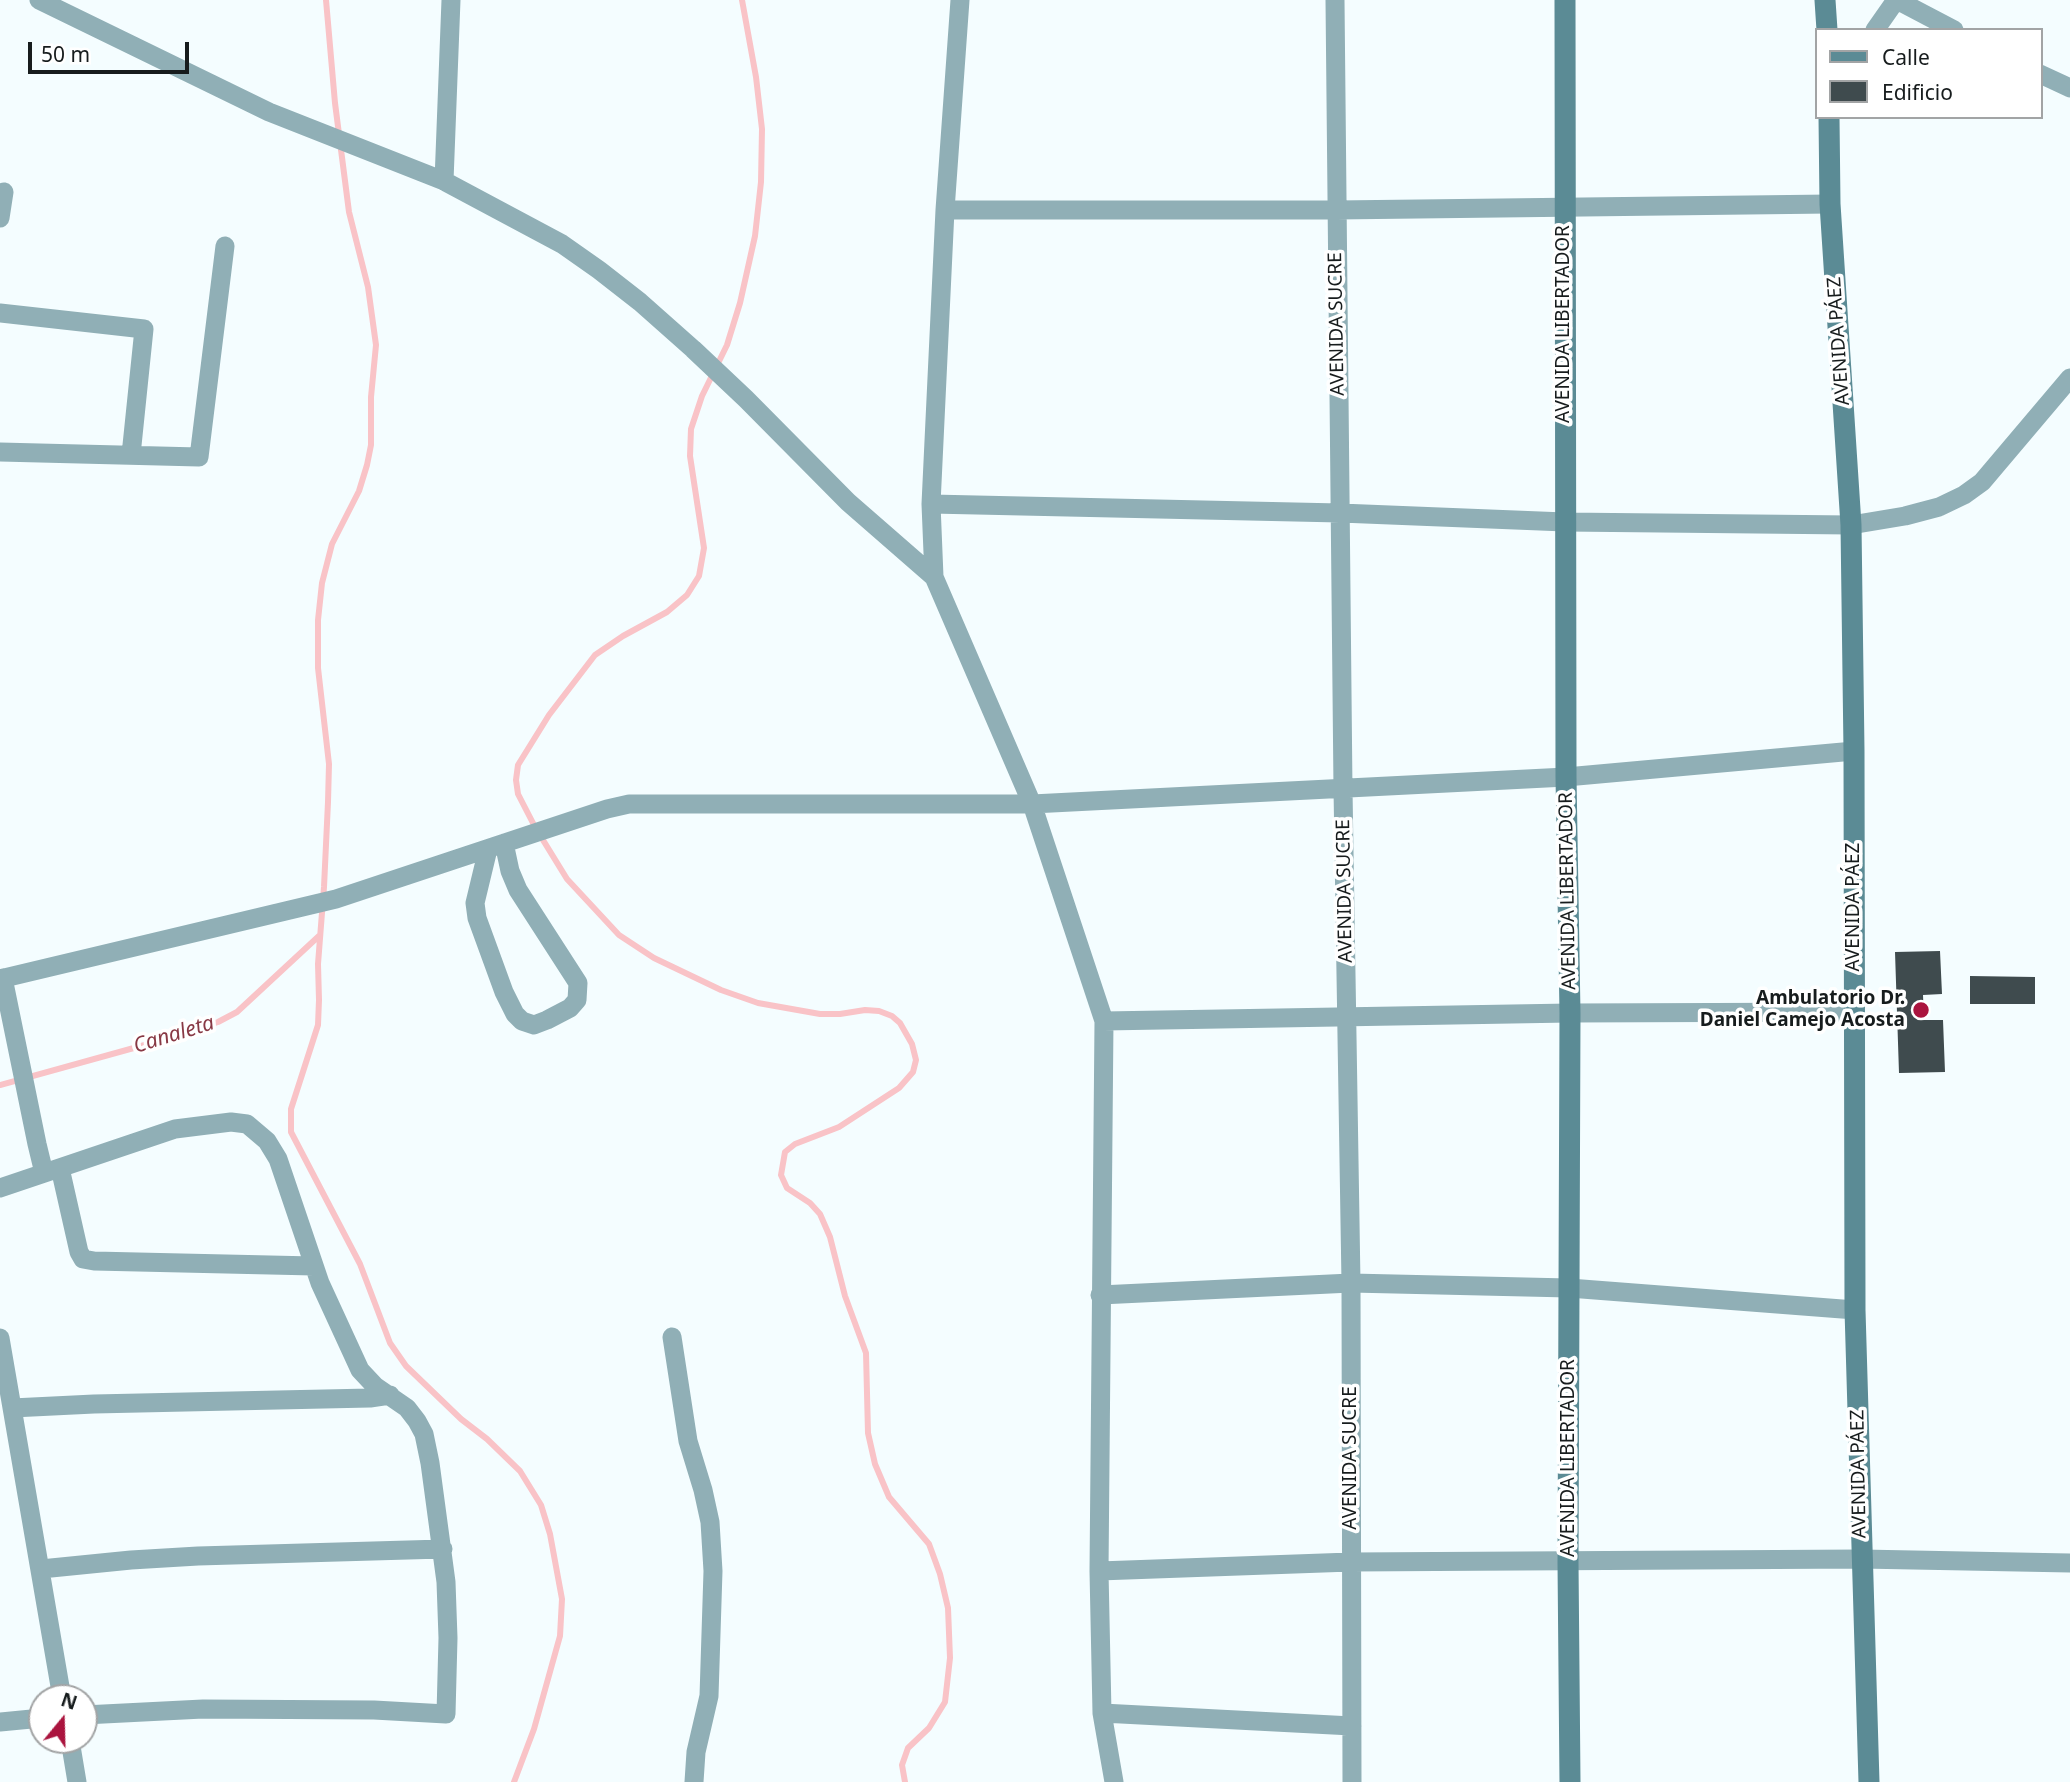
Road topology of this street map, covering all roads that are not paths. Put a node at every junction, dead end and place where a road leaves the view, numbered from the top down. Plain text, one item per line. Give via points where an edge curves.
1 (39, 0) edge
2 (451, 0) edge
3 (960, 0) edge
4 (1335, 0) edge
5 (1565, 0) edge
6 (1825, 0) edge
7 (1896, 0) edge
8 (1826, 28) edge
9 (1876, 28) edge
10 (1950, 28) edge
11 (2042, 75) edge
12 (2070, 88) edge
13 (1829, 119) edge
14 (444, 181) junction
15 (4, 192) dead end
16 (1830, 204) junction
17 (1564, 207) junction
18 (945, 210) junction
19 (1336, 210) junction
20 (0, 218) edge
21 (225, 246) dead end
22 (0, 313) edge
23 (2070, 378) edge
24 (0, 452) edge
25 (131, 455) junction
26 (931, 505) junction
27 (1340, 513) junction
28 (1565, 522) junction
29 (1851, 525) junction
30 (934, 577) junction
31 (1854, 751) junction
32 (1566, 777) junction
33 (1343, 789) junction
34 (1032, 804) junction
35 (496, 846) junction
36 (2, 978) edge
37 (1855, 1012) junction
38 (1570, 1013) junction
39 (1347, 1018) junction
40 (1104, 1021) junction
41 (52, 1171) junction
42 (0, 1188) edge
43 (314, 1266) junction
44 (1351, 1283) junction
45 (1569, 1288) junction
46 (1100, 1295) junction
47 (1856, 1310) junction
48 (672, 1337) dead end
49 (0, 1344) edge
50 (390, 1395) junction
51 (12, 1408) junction
52 (443, 1549) junction
53 (1861, 1559) junction
54 (1351, 1562) junction
55 (1568, 1562) junction
56 (2070, 1563) edge
57 (41, 1569) junction
58 (1099, 1571) junction
59 (60, 1684) edge
60 (1102, 1713) junction
61 (98, 1714) edge
62 (28, 1719) edge
63 (0, 1722) edge
64 (1352, 1726) junction
65 (72, 1754) edge
66 (77, 1782) edge
67 (694, 1782) edge
68 (1114, 1782) edge
69 (1352, 1782) edge
70 (1570, 1782) edge
71 (1869, 1782) edge

1 - 14 street via 269,112
2 - 14 street
3 - 18 street
4 - 19 street, AVENIDA SUCRE
5 - 17 main road, AVENIDA LIBERTADOR
6 - 8 main road
7 - 9 street
7 - 10 street
11 - 12 street
13 - 16 main road, AVENIDA PÁEZ
14 - 30 street via 571,250 640,302 727,380 848,502
15 - 20 street
16 - 17 street
16 - 29 main road, AVENIDA PÁEZ
17 - 19 street
17 - 28 main road, AVENIDA LIBERTADOR
18 - 19 street
18 - 26 street
19 - 27 street, AVENIDA SUCRE
21 - 25 street via 199,457
22 - 25 street via 145,329
23 - 29 street via 1982,482 1964,495 1939,507
24 - 25 street
26 - 27 street
26 - 30 street
27 - 28 street
27 - 33 street, AVENIDA SUCRE
28 - 29 street
28 - 32 main road, AVENIDA LIBERTADOR
29 - 31 main road, AVENIDA PÁEZ
30 - 34 street
31 - 32 street
31 - 37 main road, AVENIDA PÁEZ
32 - 33 street
32 - 38 main road, AVENIDA LIBERTADOR
33 - 34 street
33 - 39 street, AVENIDA SUCRE
34 - 35 street via 629,804
34 - 40 street
35 - 35 street via 518,890 578,983 578,1000 570,1008 534,1025 515,1014 477,918 475,904
35 - 36 street via 336,899
36 - 41 street via 34,1131
37 - 38 street
37 - 47 main road, AVENIDA PÁEZ
38 - 39 street
38 - 45 main road, AVENIDA LIBERTADOR
39 - 40 street
39 - 44 street, AVENIDA SUCRE
40 - 46 street
41 - 42 street
41 - 43 street via 83,1259
41 - 43 street via 175,1129 247,1124 267,1141 278,1159
43 - 50 street via 360,1370
44 - 45 street
44 - 46 street
44 - 54 street, AVENIDA SUCRE
45 - 47 street
45 - 55 main road, AVENIDA LIBERTADOR
46 - 58 street
47 - 53 main road, AVENIDA PÁEZ
48 - 67 street via 688,1441 709,1522 713,1571 709,1696
49 - 51 street
50 - 51 street
50 - 52 street via 407,1408 424,1434
51 - 57 street
52 - 57 street via 198,1556
52 - 61 street via 446,1714 203,1709
53 - 55 street
53 - 56 street
53 - 71 main road, AVENIDA PÁEZ
54 - 55 street
54 - 58 street
54 - 64 street, AVENIDA SUCRE
55 - 70 main road, AVENIDA LIBERTADOR
57 - 59 street
58 - 60 street
60 - 64 street
60 - 68 street
62 - 63 street
64 - 69 street, AVENIDA SUCRE
65 - 66 street

